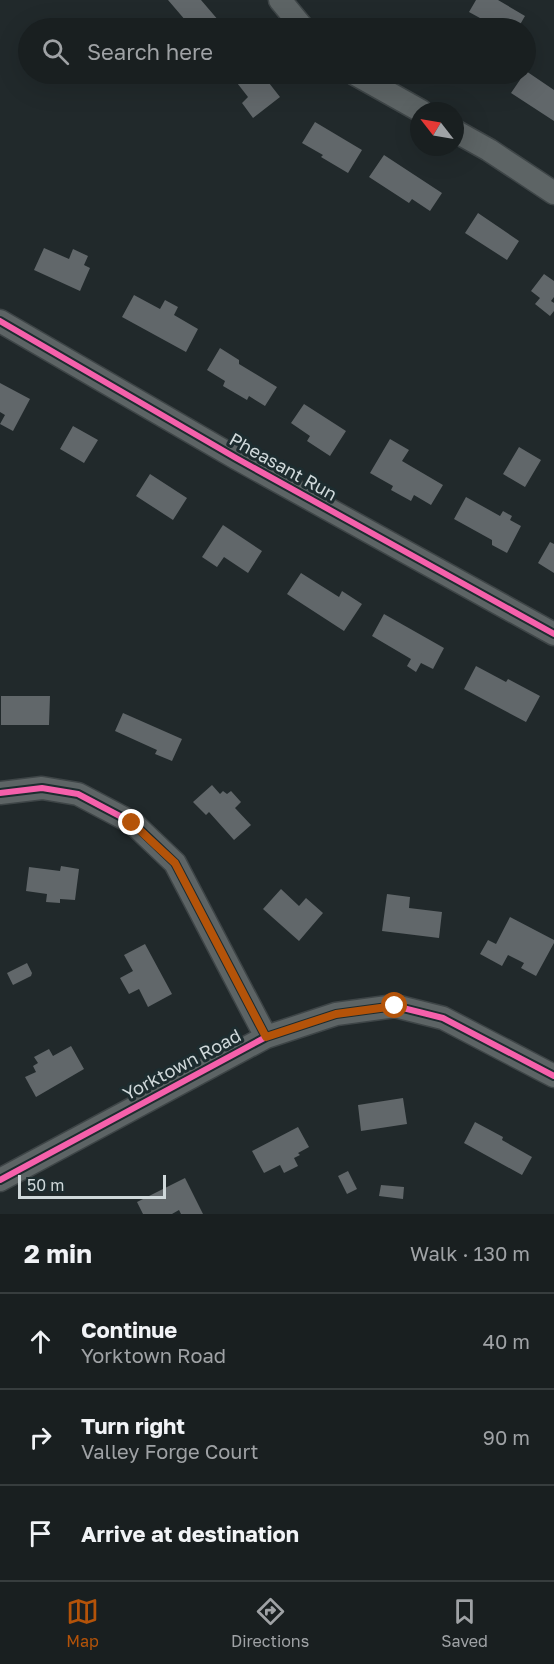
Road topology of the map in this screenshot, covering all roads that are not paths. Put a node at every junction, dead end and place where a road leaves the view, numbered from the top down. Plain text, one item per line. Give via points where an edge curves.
1 (280, 0) edge
2 (295, 18) edge
3 (373, 84) edge
4 (410, 105) edge
5 (464, 135) edge
6 (554, 193) edge
7 (0, 321) edge
8 (554, 634) edge
9 (0, 793) edge
10 (266, 1037) junction
11 (554, 1076) edge
12 (0, 1180) edge

1 - 2 street
3 - 4 street
5 - 6 street
7 - 8 street, Pheasant Run
9 - 10 street via 42,788 78,794 132,823 175,863
10 - 11 street, Yorktown Road via 336,1014 395,1006 443,1018
10 - 12 street, Yorktown Road

